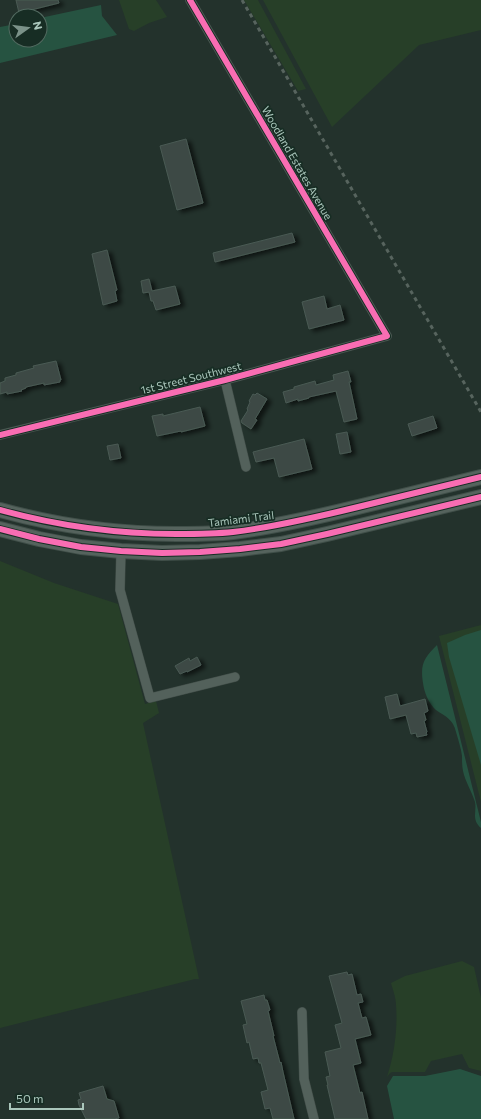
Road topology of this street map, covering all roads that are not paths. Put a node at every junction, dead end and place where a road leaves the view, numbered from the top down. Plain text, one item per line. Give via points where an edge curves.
1 (190, 0) edge
2 (386, 336) joint
3 (225, 380) junction
4 (0, 434) edge
5 (246, 467) dead end
6 (481, 478) edge
7 (481, 497) edge
8 (0, 510) edge
9 (0, 529) edge
10 (121, 551) junction
11 (235, 677) dead end
12 (302, 1012) dead end
13 (314, 1119) edge

1 - 2 street, Woodland Estates Avenue
2 - 3 street, 1st Street Southwest
3 - 4 street, 1st Street Southwest
3 - 5 street
6 - 8 main road, Tamiami Trail via 315,518 233,532 121,532 83,528
7 - 10 main road via 281,544 200,552
9 - 10 main road via 81,547
10 - 11 street via 120,590 150,698
12 - 13 street via 304,1079

